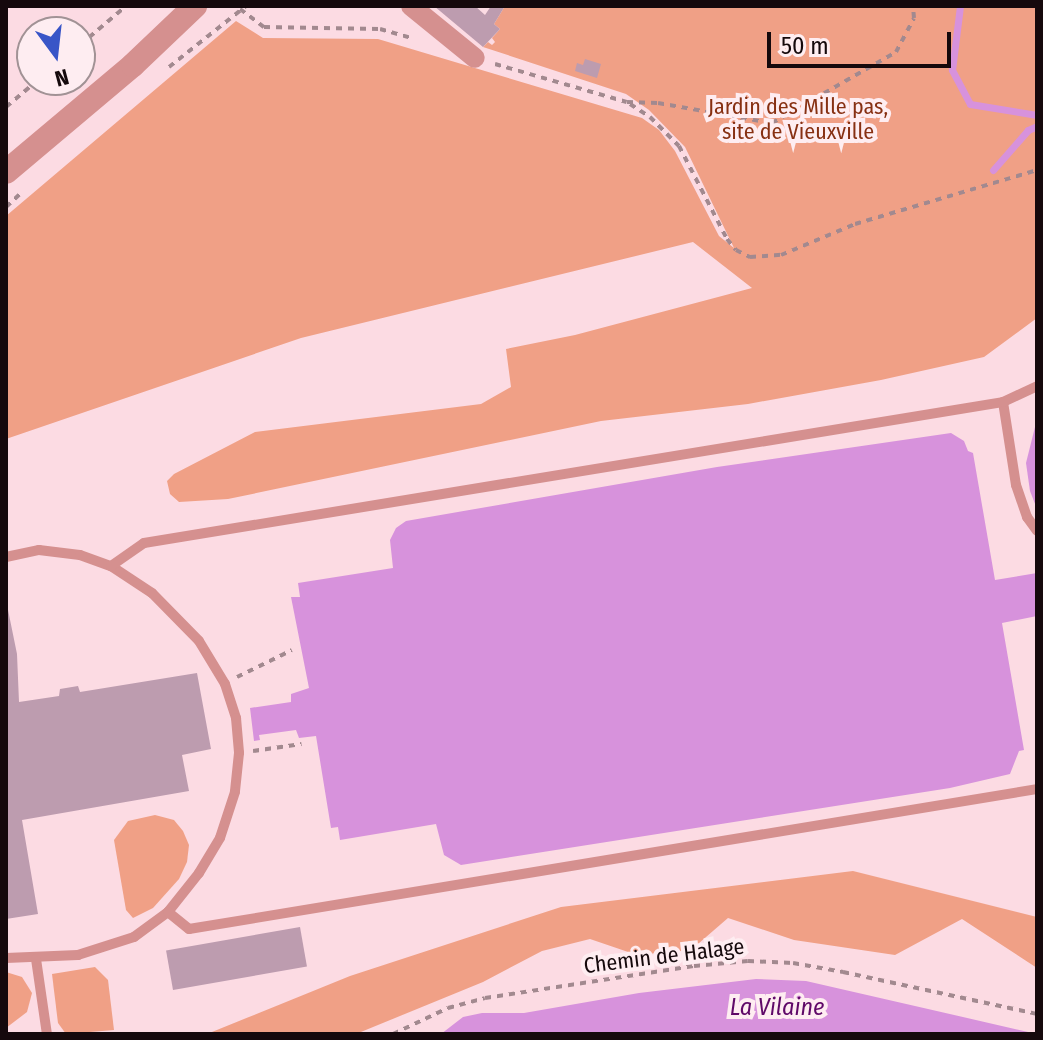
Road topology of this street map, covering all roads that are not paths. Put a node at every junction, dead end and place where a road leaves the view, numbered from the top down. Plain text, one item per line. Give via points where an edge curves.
1 (195, 6) edge
2 (411, 6) edge
3 (475, 58) road end
4 (6, 172) edge
5 (1037, 386) edge
6 (1003, 402) junction
7 (1037, 531) edge
8 (6, 557) edge
9 (111, 566) junction
10 (1037, 789) edge
11 (168, 912) junction
12 (6, 958) edge
13 (36, 959) junction
14 (47, 1034) edge

1 - 4 street
2 - 3 street
5 - 6 lane
6 - 7 lane via 1016,485
6 - 9 lane via 144,543
8 - 9 lane via 39,550 80,555
9 - 11 lane via 152,593 199,641 225,684 236,718 235,792 220,838
10 - 11 lane via 189,929
11 - 13 lane via 134,937 78,955
12 - 13 lane
13 - 14 lane

